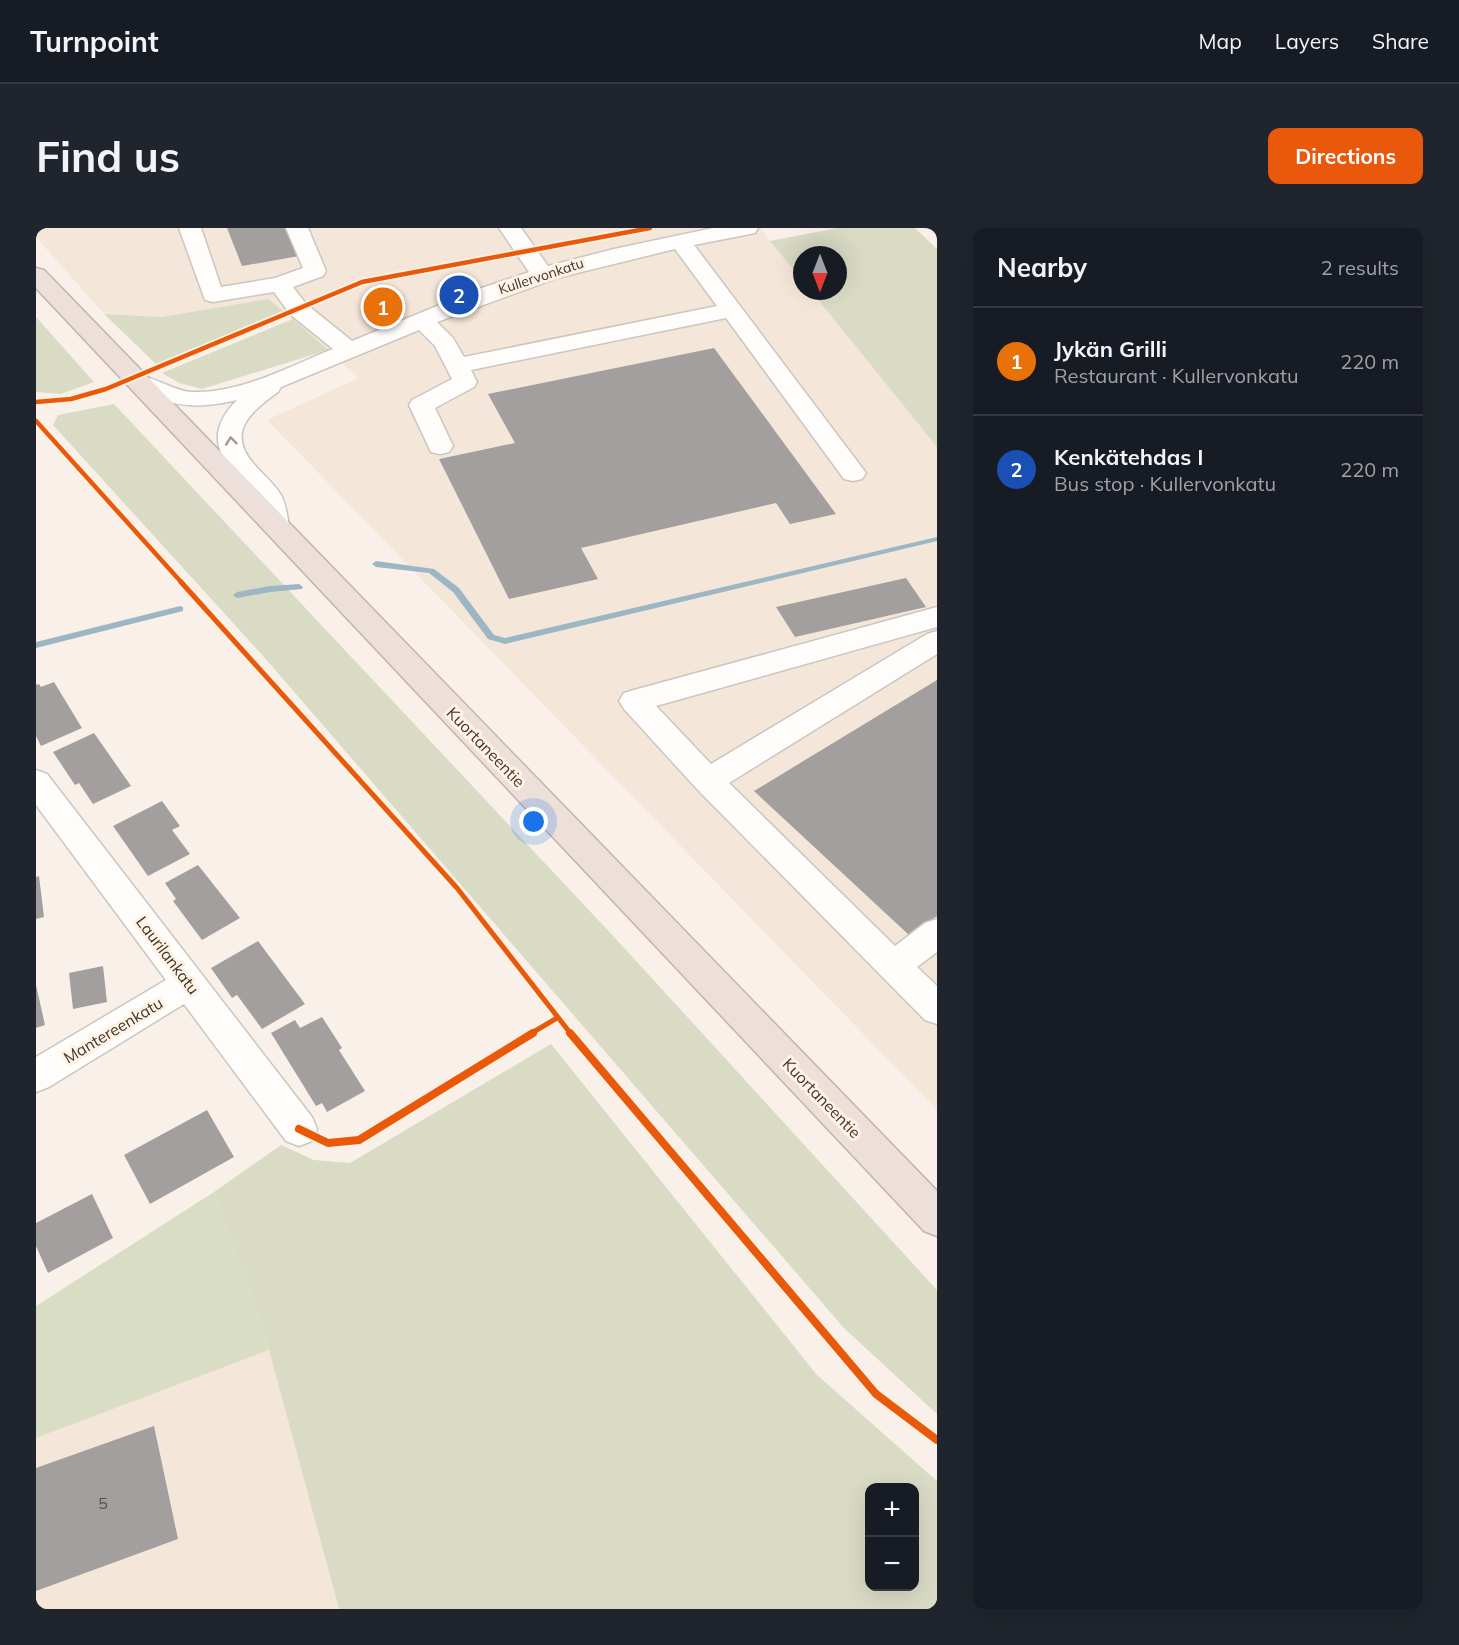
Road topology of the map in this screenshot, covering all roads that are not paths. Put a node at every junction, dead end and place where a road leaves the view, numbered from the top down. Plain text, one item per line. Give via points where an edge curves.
1 (190, 228) edge
2 (297, 228) edge
3 (510, 228) edge
4 (747, 228) edge
5 (691, 235) edge
6 (542, 274) junction
7 (36, 275) edge
8 (280, 284) junction
9 (731, 310) junction
10 (422, 320) junction
11 (349, 350) junction
12 (457, 366) junction
13 (278, 380) junction
14 (139, 382) junction
15 (440, 446) dead end
16 (853, 473) dead end
17 (276, 526) junction
18 (937, 617) edge
19 (937, 641) edge
20 (708, 781) junction
21 (36, 782) edge
22 (937, 933) edge
23 (894, 966) junction
24 (190, 983) junction
25 (937, 1009) edge
26 (36, 1076) edge
27 (299, 1129) dead end
28 (937, 1218) edge

1 - 8 street via 213,295
2 - 8 street via 315,271
3 - 6 street
4 - 5 street, Kullervonkatu
5 - 6 street, Kullervonkatu
5 - 9 street
6 - 10 street, Kullervonkatu
7 - 14 highway, Kuortaneentie
8 - 11 street via 298,309
9 - 12 street
9 - 16 street
10 - 11 street, Kullervonkatu
10 - 12 street via 445,343
11 - 13 street, Kullervonkatu
12 - 15 street via 465,382 421,405
13 - 14 street, Kullervonkatu via 204,399 164,394
17 -> 13 street, Kullervonkatu via 269,496 233,455 229,439 231,421 245,404
14 - 17 highway, Kuortaneentie
17 - 28 highway, Kuortaneentie
18 - 20 street via 634,701
19 - 20 street
20 - 23 street
21 - 24 street, Laurilankatu
22 - 23 street
23 - 25 street
24 - 26 street, Mantereenkatu
24 - 27 street, Laurilankatu

